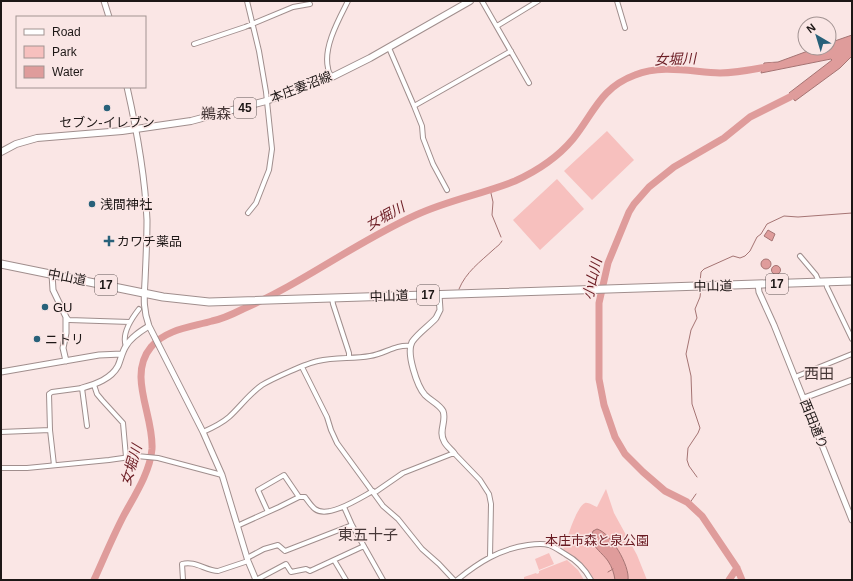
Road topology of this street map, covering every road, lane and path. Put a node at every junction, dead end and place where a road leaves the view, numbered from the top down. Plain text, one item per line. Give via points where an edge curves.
1 (104, 1) edge
2 (247, 1) edge
3 (348, 1) edge
4 (470, 1) edge
5 (482, 1) edge
6 (538, 1) edge
7 (617, 1) edge
8 (310, 4) dead end
9 (109, 16) edge
10 (252, 25) junction
11 (497, 26) junction
12 (625, 28) dead end
13 (194, 44) dead end
14 (389, 48) junction
15 (511, 51) junction
16 (332, 77) junction
17 (529, 83) dead end
18 (127, 88) edge
19 (266, 101) junction
20 (414, 106) junction
21 (136, 129) junction
22 (1, 152) edge
23 (447, 190) dead end
24 (248, 213) dead end
25 (800, 256) dead end
26 (1, 264) edge
27 (52, 274) junction
28 (852, 281) edge
29 (822, 282) junction
30 (758, 284) junction
31 (144, 293) junction
32 (439, 295) junction
33 (332, 298) junction
34 (139, 309) dead end
35 (66, 317) junction
36 (130, 322) junction
37 (149, 326) junction
38 (852, 339) edge
39 (126, 346) junction
40 (411, 346) junction
41 (122, 354) junction
42 (852, 354) edge
43 (349, 358) junction
44 (66, 361) junction
45 (302, 367) junction
46 (1, 372) edge
47 (795, 377) junction
48 (852, 380) edge
49 (94, 385) junction
50 (82, 388) junction
51 (804, 398) junction
52 (88, 426) dead end
53 (50, 430) junction
54 (1, 432) edge
55 (203, 432) junction
56 (454, 453) junction
57 (126, 458) junction
58 (54, 465) junction
59 (1, 468) edge
60 (222, 474) junction
61 (373, 492) junction
62 (299, 497) junction
63 (344, 507) junction
64 (268, 512) junction
65 (852, 520) edge
66 (352, 525) junction
67 (238, 526) junction
68 (364, 546) junction
69 (490, 557) junction
70 (247, 560) junction
71 (334, 560) junction
72 (183, 580) edge
73 (256, 580) edge
74 (346, 580) edge
75 (383, 580) edge
76 (455, 580) edge
77 (591, 580) edge

1 - 9 street
2 - 10 street
3 - 16 street via 329,46 328,68
4 - 14 main road, 本庄妻沼線 / 45
5 - 11 street
6 - 11 street
7 - 12 street
8 - 10 street via 293,6
10 - 13 street
10 - 19 street via 259,51
11 - 15 street
14 - 16 main road, 本庄妻沼線 / 45
14 - 20 street
15 - 17 street
15 - 20 street
16 - 19 main road, 本庄妻沼線 / 45
18 - 21 street
19 - 21 main road, 本庄妻沼線 / 45 via 191,121
19 - 24 street via 272,149 269,170 256,203
20 - 23 street via 422,126 422,138
21 - 22 main road, 本庄妻沼線 / 45 via 37,138 16,144
21 - 31 street via 147,221
25 - 29 street
26 - 27 highway, 中山道 / 17
27 - 31 highway, 中山道 / 17
27 - 35 street via 53,290
28 - 29 highway, 中山道 / 17
29 - 30 highway, 中山道 / 17
29 - 38 street via 838,308
30 - 32 highway, 中山道 / 17
30 - 47 street, 西田通り via 759,292
31 - 33 highway, 中山道 / 17 via 212,302
31 - 37 street via 144,308
32 - 33 highway, 中山道 / 17
32 - 40 street via 439,314
33 - 43 street via 350,353
34 - 36 street
35 - 36 street via 69,320
35 - 44 street via 63,348
36 - 39 street via 124,341
37 - 39 street via 132,338
37 - 55 street
39 - 41 street
40 - 43 street via 400,345 374,356
40 - 56 street via 418,383 425,395 442,409 442,436
41 - 44 street
41 - 49 street via 115,371
42 - 47 street
43 - 45 street via 318,360
44 - 46 street
45 - 55 street via 263,385 226,419
45 - 61 street via 337,443
47 - 51 street, 西田通り
48 - 51 street
49 - 50 street
49 - 57 street via 97,394 123,423
50 - 52 street
50 - 53 street via 50,394
51 - 65 street, 西田通り
53 - 54 street
53 - 58 street
55 - 60 street
56 - 61 street via 403,474
56 - 69 street via 480,480 489,494
57 - 58 street
57 - 60 street via 158,458
58 - 59 street
60 - 67 street
61 - 63 street
61 - 76 street via 422,549
62 - 63 street via 305,497 315,509 322,512
62 - 64 street
62 - 64 street via 284,475 258,490
63 - 66 street
64 - 67 street
66 - 68 street
66 - 70 street via 285,551 278,545 264,549
67 - 70 street
68 - 71 street
68 - 75 street
69 - 76 street
69 - 77 street via 501,551 525,545 548,544 575,560
70 - 72 street via 218,572 187,562 182,564
70 - 73 street
71 - 73 street via 310,571 306,569 291,572 286,564
71 - 74 street

